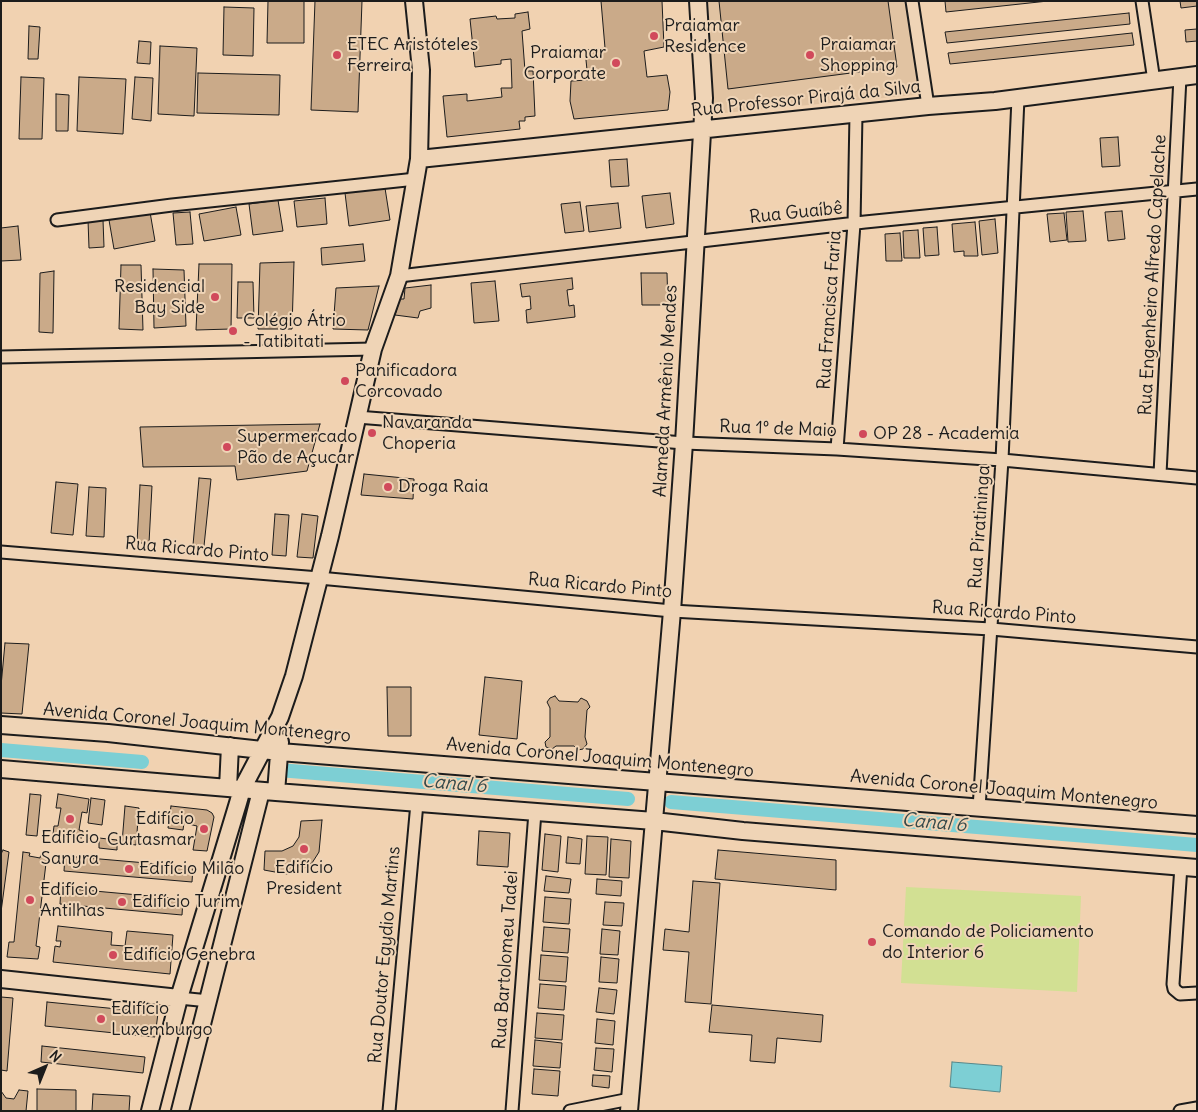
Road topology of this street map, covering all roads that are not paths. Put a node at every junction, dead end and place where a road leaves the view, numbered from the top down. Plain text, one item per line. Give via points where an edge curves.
1 (414, 1) edge
2 (698, 1) edge
3 (912, 1) edge
4 (1142, 1) edge
5 (1197, 75) edge
6 (1180, 77) junction
7 (1154, 81) junction
8 (1018, 98) junction
9 (928, 106) junction
10 (856, 114) junction
11 (702, 130) junction
12 (420, 158) junction
13 (416, 179) junction
14 (1197, 189) edge
15 (1175, 191) junction
16 (1014, 207) junction
17 (57, 220) dead end
18 (854, 224) junction
19 (695, 242) junction
20 (399, 276) junction
21 (373, 349) junction
22 (1, 356) edge
23 (357, 417) junction
24 (684, 443) junction
25 (837, 449) junction
26 (1002, 460) junction
27 (1160, 474) junction
28 (1197, 478) edge
29 (1, 552) edge
30 (319, 578) junction
31 (672, 611) junction
32 (991, 629) junction
33 (1197, 647) edge
34 (1, 725) edge
35 (230, 746) junction
36 (272, 751) junction
37 (1, 769) edge
38 (237, 785) junction
39 (272, 789) junction
40 (657, 789) junction
41 (417, 803) junction
42 (980, 808) junction
43 (535, 812) junction
44 (654, 817) junction
45 (1197, 825) edge
46 (1189, 867) edge
47 (1, 979) edge
48 (1197, 993) edge
49 (179, 998) junction
50 (209, 1001) junction
51 (630, 1105) edge
52 (1197, 1108) edge
53 (150, 1111) edge
54 (180, 1111) edge
55 (389, 1111) edge
56 (512, 1111) edge
57 (570, 1111) edge
58 (1180, 1111) edge

1 - 12 main road via 421,70
2 - 11 main road, Alameda Armênio Mendes via 704,98
3 - 9 street
4 - 7 street
5 - 6 main road, Rua Professor Pirajá da Silva
6 - 7 main road, Rua Professor Pirajá da Silva
6 - 15 street, Rua Engenheiro Alfredo Capelache
7 - 8 main road, Rua Professor Pirajá da Silva
8 - 9 main road, Rua Professor Pirajá da Silva
8 - 16 street, Rua Piratininga
9 - 10 main road, Rua Professor Pirajá da Silva
10 - 11 main road, Rua Professor Pirajá da Silva
10 - 18 street, Rua Francisca Faria
11 - 12 main road, Rua Professor Pirajá da Silva
11 - 19 main road, Alameda Armênio Mendes
12 - 13 main road
13 - 17 street
13 - 20 main road
14 - 15 street, Rua Guaíbê
15 - 16 street, Rua Guaíbê
15 - 27 street, Rua Engenheiro Alfredo Capelache
16 - 18 street, Rua Guaíbê
16 - 26 street, Rua Piratininga
18 - 19 street, Rua Guaíbê
18 - 25 street, Rua Francisca Faria
19 - 20 street, Rua Guaíbê
19 - 24 main road, Alameda Armênio Mendes
20 - 21 main road
21 - 22 street
21 - 23 main road
23 - 24 street, Rua 1º de Maio
23 - 30 main road
24 - 25 street, Rua 1º de Maio
24 - 31 main road, Alameda Armênio Mendes
25 - 26 street, Rua 1º de Maio
26 - 27 street, Rua 1º de Maio
26 - 32 street, Rua Piratininga
27 - 28 street, Rua 1º de Maio
29 - 30 street, Rua Ricardo Pinto
30 - 31 street, Rua Ricardo Pinto
30 - 36 main road
31 - 32 street, Rua Ricardo Pinto
31 - 40 main road, Alameda Armênio Mendes
32 - 33 street, Rua Ricardo Pinto
32 - 42 street, Rua Piratininga
34 - 35 main road, Avenida Coronel Joaquim Montenegro
35 - 36 main road, Avenida Coronel Joaquim Montenegro
35 - 38 main road
36 - 38 main road
36 - 39 main road
36 - 40 main road, Avenida Coronel Joaquim Montenegro
37 - 38 main road
38 - 39 main road
38 - 49 main road
39 - 41 main road
39 - 50 main road
40 - 42 main road, Avenida Coronel Joaquim Montenegro
40 - 44 main road, Alameda Armênio Mendes
41 - 43 main road
41 - 55 street, Rua Doutor Egydio Martins
42 - 45 main road, Avenida Coronel Joaquim Montenegro
43 - 44 main road
43 - 56 street, Rua Bartolomeu Tadei
44 - 46 main road via 743,831
44 - 51 main road, Alameda Armênio Mendes
46 - 48 street via 1173,984 1180,994
47 - 49 main road
49 - 50 street
49 - 53 main road
50 - 54 main road
51 - 57 street
52 - 58 street

